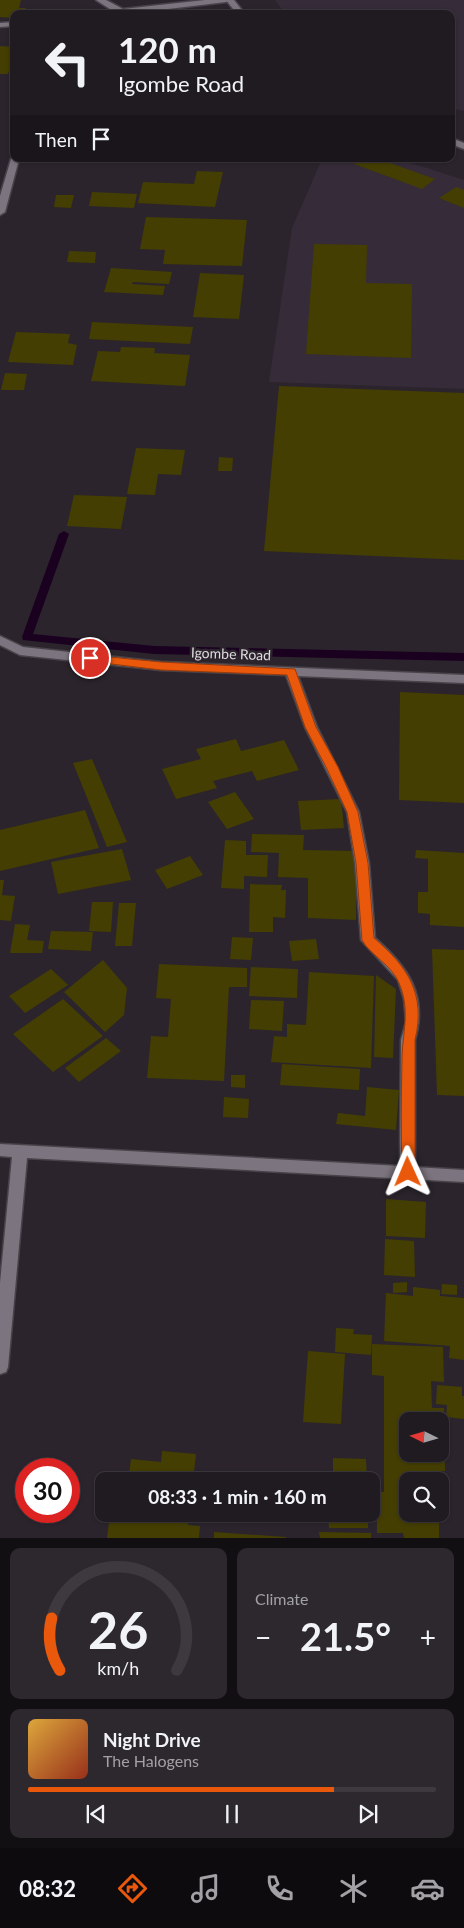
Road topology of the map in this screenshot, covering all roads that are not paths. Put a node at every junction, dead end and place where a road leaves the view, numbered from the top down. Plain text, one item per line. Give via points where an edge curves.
1 (100, 0) edge
2 (226, 0) edge
3 (230, 0) edge
4 (118, 10) edge
5 (130, 10) edge
6 (238, 10) edge
7 (13, 162) edge
8 (0, 212) edge
9 (0, 640) edge
10 (291, 672) junction
11 (464, 679) edge
12 (0, 1150) edge
13 (20, 1152) junction
14 (408, 1172) junction
15 (464, 1176) edge
16 (0, 1367) edge

1 - 4 street
2 - 5 street
3 - 6 street
7 - 8 street
9 - 10 street, Igombe Road via 20,651 161,666
10 - 11 street, Igombe Road
10 - 14 street via 310,727 353,812 362,863 368,940 404,978 411,999
12 - 13 street
13 - 14 street
13 - 16 street
14 - 15 street

